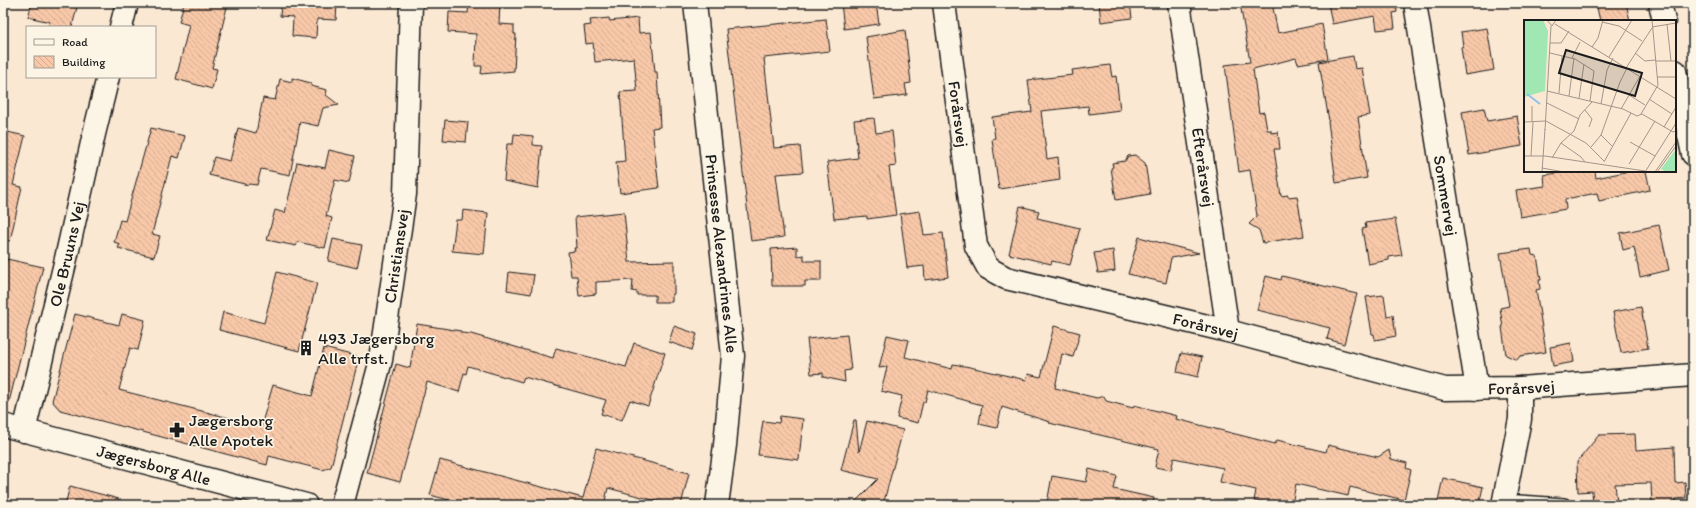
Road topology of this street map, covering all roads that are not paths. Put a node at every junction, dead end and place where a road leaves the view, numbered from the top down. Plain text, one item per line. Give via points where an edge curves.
1 (127, 3) edge
2 (411, 3) edge
3 (696, 3) edge
4 (944, 3) edge
5 (1179, 3) edge
6 (1415, 3) edge
7 (1660, 3) edge
8 (1664, 20) edge
9 (121, 26) edge
10 (1676, 76) edge
11 (108, 78) edge
12 (1693, 154) edge
13 (1228, 332) junction
14 (1693, 375) edge
15 (1520, 388) junction
16 (1477, 389) junction
17 (3, 425) edge
18 (24, 431) junction
19 (1503, 503) edge
20 (306, 505) edge
21 (342, 505) edge
22 (717, 505) edge
23 (1564, 505) edge

1 - 9 street
2 - 21 street, Christiansvej via 405,194 381,360
3 - 22 street, Prinsesse Alexandrines Alle via 733,356
4 - 13 street, Forårsvej via 976,246 988,268 1006,278
5 - 13 street, Efterårsvej
6 - 16 street, Sommervej
7 - 8 street
10 - 12 street
11 - 18 street, Ole Bruuns Vej
13 - 16 street, Forårsvej via 1445,389
14 - 15 street, Forårsvej
15 - 16 street, Forårsvej
15 - 19 street via 1520,419
17 - 18 street, Jægersborg Alle
18 - 20 street, Jægersborg Alle
19 - 23 lane

